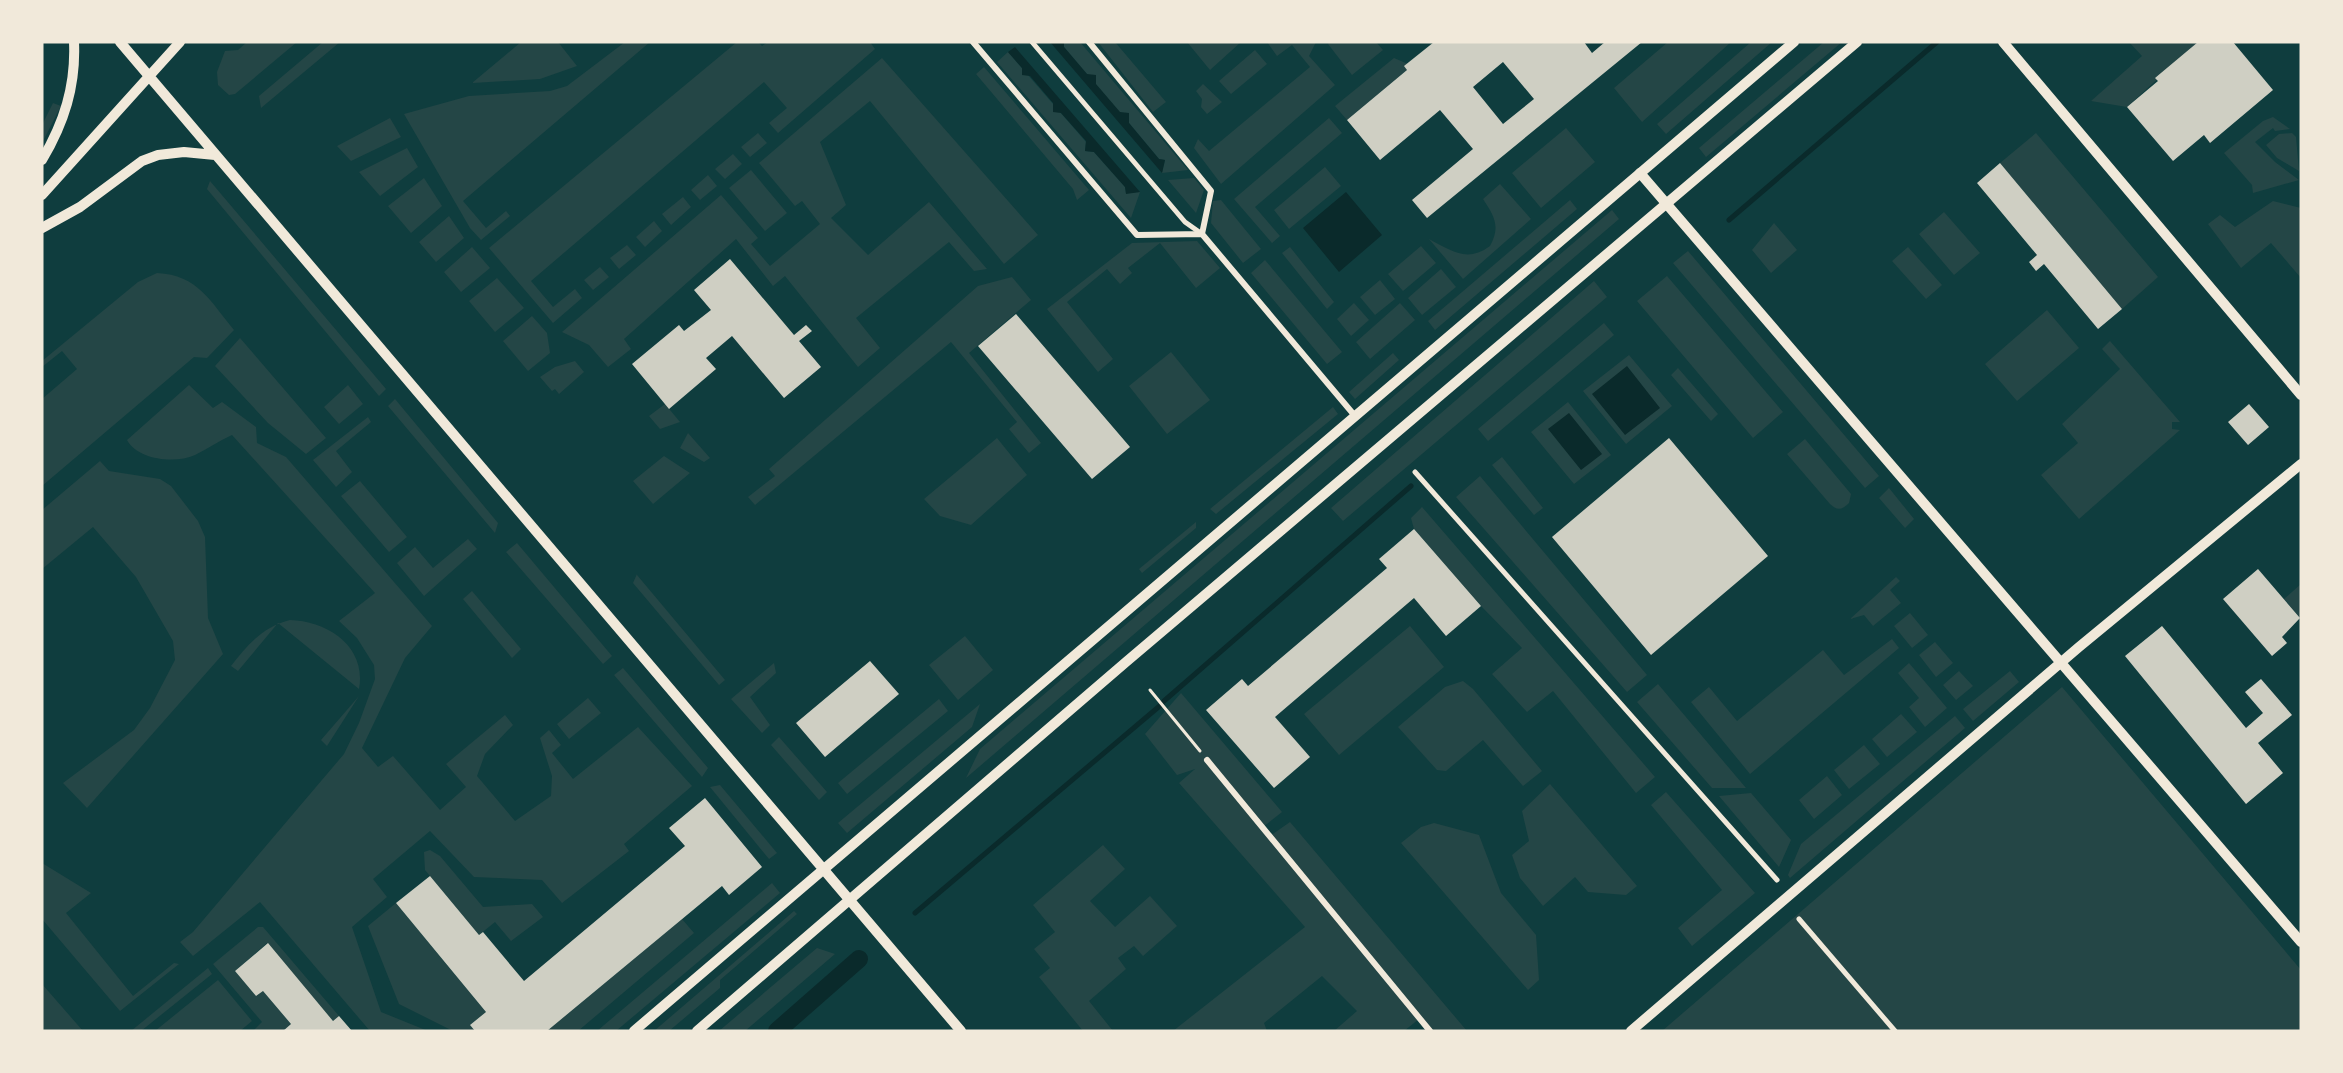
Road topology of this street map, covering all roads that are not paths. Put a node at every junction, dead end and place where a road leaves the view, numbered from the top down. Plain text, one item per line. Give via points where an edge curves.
1 (74, 42) edge
2 (120, 42) edge
3 (180, 42) edge
4 (973, 42) edge
5 (1032, 42) edge
6 (1089, 42) edge
7 (1794, 42) edge
8 (1857, 42) edge
9 (2003, 42) edge
10 (149, 78) junction
11 (215, 155) junction
12 (42, 160) edge
13 (1640, 173) junction
14 (42, 195) edge
15 (1665, 204) junction
16 (42, 228) edge
17 (1202, 234) junction
18 (2301, 395) edge
19 (1355, 416) junction
20 (2301, 464) edge
21 (1415, 472) dead end
22 (2062, 663) junction
23 (1207, 760) road end
24 (824, 869) junction
25 (1777, 880) dead end
26 (850, 900) junction
27 (1799, 919) dead end
28 (2301, 942) edge
29 (634, 1031) edge
30 (697, 1031) edge
31 (961, 1031) edge
32 (1430, 1031) edge
33 (1631, 1031) edge
34 (1895, 1031) edge

1 - 12 main road via 67,108
2 - 10 main road
3 - 10 main road
4 - 17 street via 1137,235
5 - 17 street via 1185,222
6 - 17 street via 1211,190
7 - 13 main road
8 - 15 main road
9 - 18 main road
10 - 11 main road
10 - 14 main road
11 - 16 main road via 176,152 150,158 80,207
11 - 24 main road
13 - 15 main road
13 - 19 main road
15 - 22 main road
15 - 26 main road
17 - 19 street
19 - 24 main road
20 - 22 main road
21 - 25 street
22 - 28 main road
22 - 33 main road
23 - 32 street
24 - 26 main road
24 - 29 main road
26 - 30 main road
26 - 31 main road
27 - 34 street

